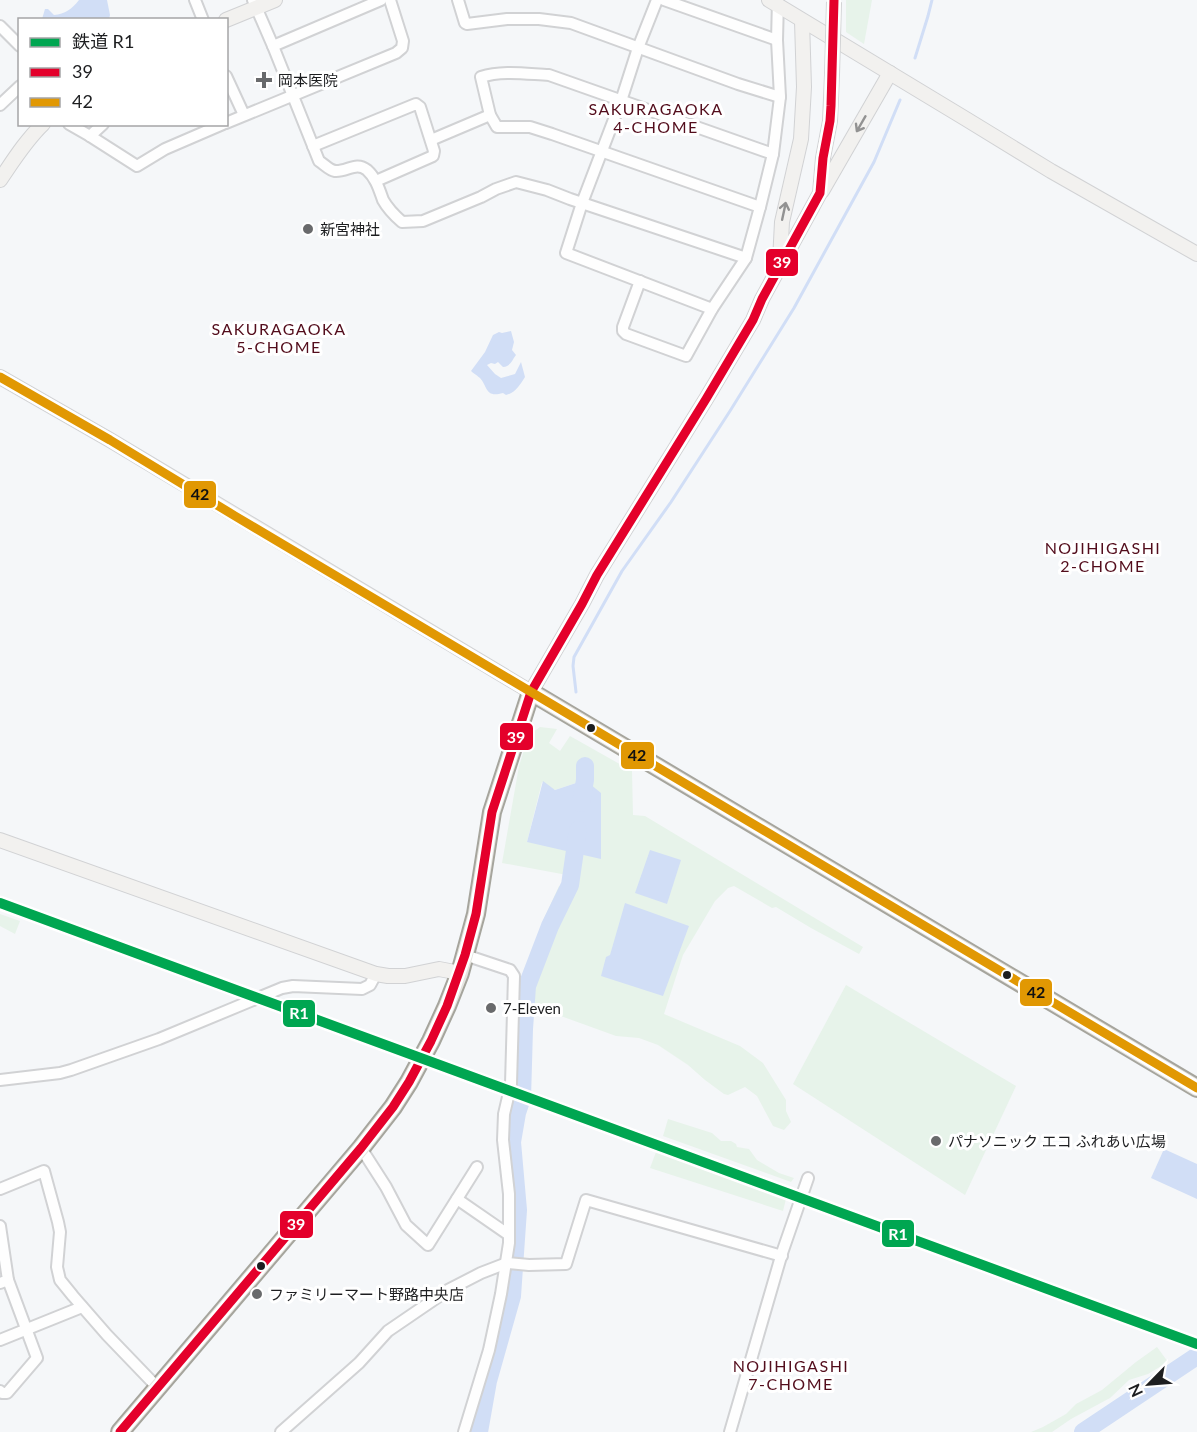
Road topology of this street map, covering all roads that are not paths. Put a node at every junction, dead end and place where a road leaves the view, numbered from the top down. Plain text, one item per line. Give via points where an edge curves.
1 (195, 0) edge
2 (275, 0) edge
3 (381, 0) edge
4 (390, 0) edge
5 (458, 0) edge
6 (657, 0) edge
7 (664, 0) edge
8 (834, 1) edge
9 (775, 2) edge
10 (254, 4) edge
11 (201, 18) edge
12 (228, 19) edge
13 (802, 21) junction
14 (0, 26) edge
15 (777, 40) junction
16 (18, 44) edge
17 (273, 46) junction
18 (638, 48) junction
19 (890, 73) junction
20 (228, 80) edge
21 (18, 88) edge
22 (293, 96) junction
23 (780, 97) junction
24 (621, 101) junction
25 (1, 103) edge
26 (244, 115) junction
27 (490, 115) junction
28 (228, 122) edge
29 (41, 126) edge
30 (72, 126) edge
31 (101, 126) edge
32 (219, 126) edge
33 (90, 136) junction
34 (431, 140) junction
35 (313, 146) junction
36 (601, 151) junction
37 (773, 154) junction
38 (0, 180) edge
39 (376, 181) junction
40 (820, 193) junction
41 (582, 203) junction
42 (760, 207) junction
43 (1197, 254) edge
44 (746, 258) junction
45 (779, 269) junction
46 (640, 281) junction
47 (712, 309) junction
48 (0, 377) edge
49 (531, 692) junction
50 (0, 840) edge
51 (465, 955) junction
52 (460, 973) junction
53 (376, 974) junction
54 (0, 1080) edge
55 (1197, 1088) edge
56 (361, 1148) junction
57 (477, 1167) dead end
58 (808, 1178) dead end
59 (0, 1189) edge
60 (457, 1199) junction
61 (0, 1226) edge
62 (509, 1235) junction
63 (782, 1256) junction
64 (513, 1264) junction
65 (4, 1282) edge
66 (82, 1307) junction
67 (26, 1329) junction
68 (0, 1340) edge
69 (158, 1388) junction
70 (0, 1391) edge
71 (120, 1432) edge
72 (281, 1432) edge
73 (464, 1432) edge
74 (730, 1432) edge

1 - 11 street
2 - 10 street
3 - 17 street
4 - 22 street via 402,48
5 - 18 street via 467,24 507,19 553,20
6 - 18 street
7 - 15 street
8 - 40 street, bridge via 830,121
9 - 13 street
9 - 15 street
10 - 12 street
10 - 17 street
13 - 19 street
45 -> 13 street via 782,222 801,139
14 - 16 street
15 - 23 street
17 - 22 street
18 - 23 street
18 - 24 street
19 -> 40 street
19 - 43 street
20 - 26 street
21 - 25 street
22 - 26 street
22 - 35 street
23 - 37 street
24 - 27 street via 549,75 489,74 481,76
24 - 36 street
24 - 37 street
26 - 28 street
27 - 34 street
27 - 36 street via 496,127 530,127
29 - 38 street
30 - 33 street
31 - 33 street
32 - 33 street via 137,165
34 - 35 street via 416,104
34 - 39 street via 433,156
35 - 39 street via 326,167 336,171 362,167
36 - 41 street
36 - 42 street
37 - 42 street
39 - 41 street via 384,201 402,222 423,221 516,182
40 - 45 street
41 - 44 street
41 - 46 street via 566,253
42 - 44 street
44 - 47 street
45 - 49 street via 753,320 597,575
46 - 47 street
46 - 47 street via 623,327 626,334 686,356
48 - 49 street
49 - 51 main road via 492,812 476,914
49 - 55 main road
50 - 53 street
51 - 52 main road
51 - 62 street via 510,970 514,976 511,1084 503,1140
52 - 53 street via 439,969 405,976
52 - 56 main road via 409,1082
53 - 54 street via 370,985 362,989 282,988 71,1070
56 - 60 street via 406,1225 428,1245
56 - 69 main road
57 - 60 street
58 - 63 street
59 - 66 street via 44,1171 60,1233 60,1280
60 - 62 street
61 - 65 street
62 - 64 street
63 - 64 street via 585,1200 566,1264
63 - 74 street
64 - 72 street via 481,1273 448,1290 388,1331 359,1363
64 - 73 street
65 - 67 street
66 - 67 street
66 - 69 street
67 - 68 street
67 - 70 street via 37,1358 7,1394
69 - 71 main road

